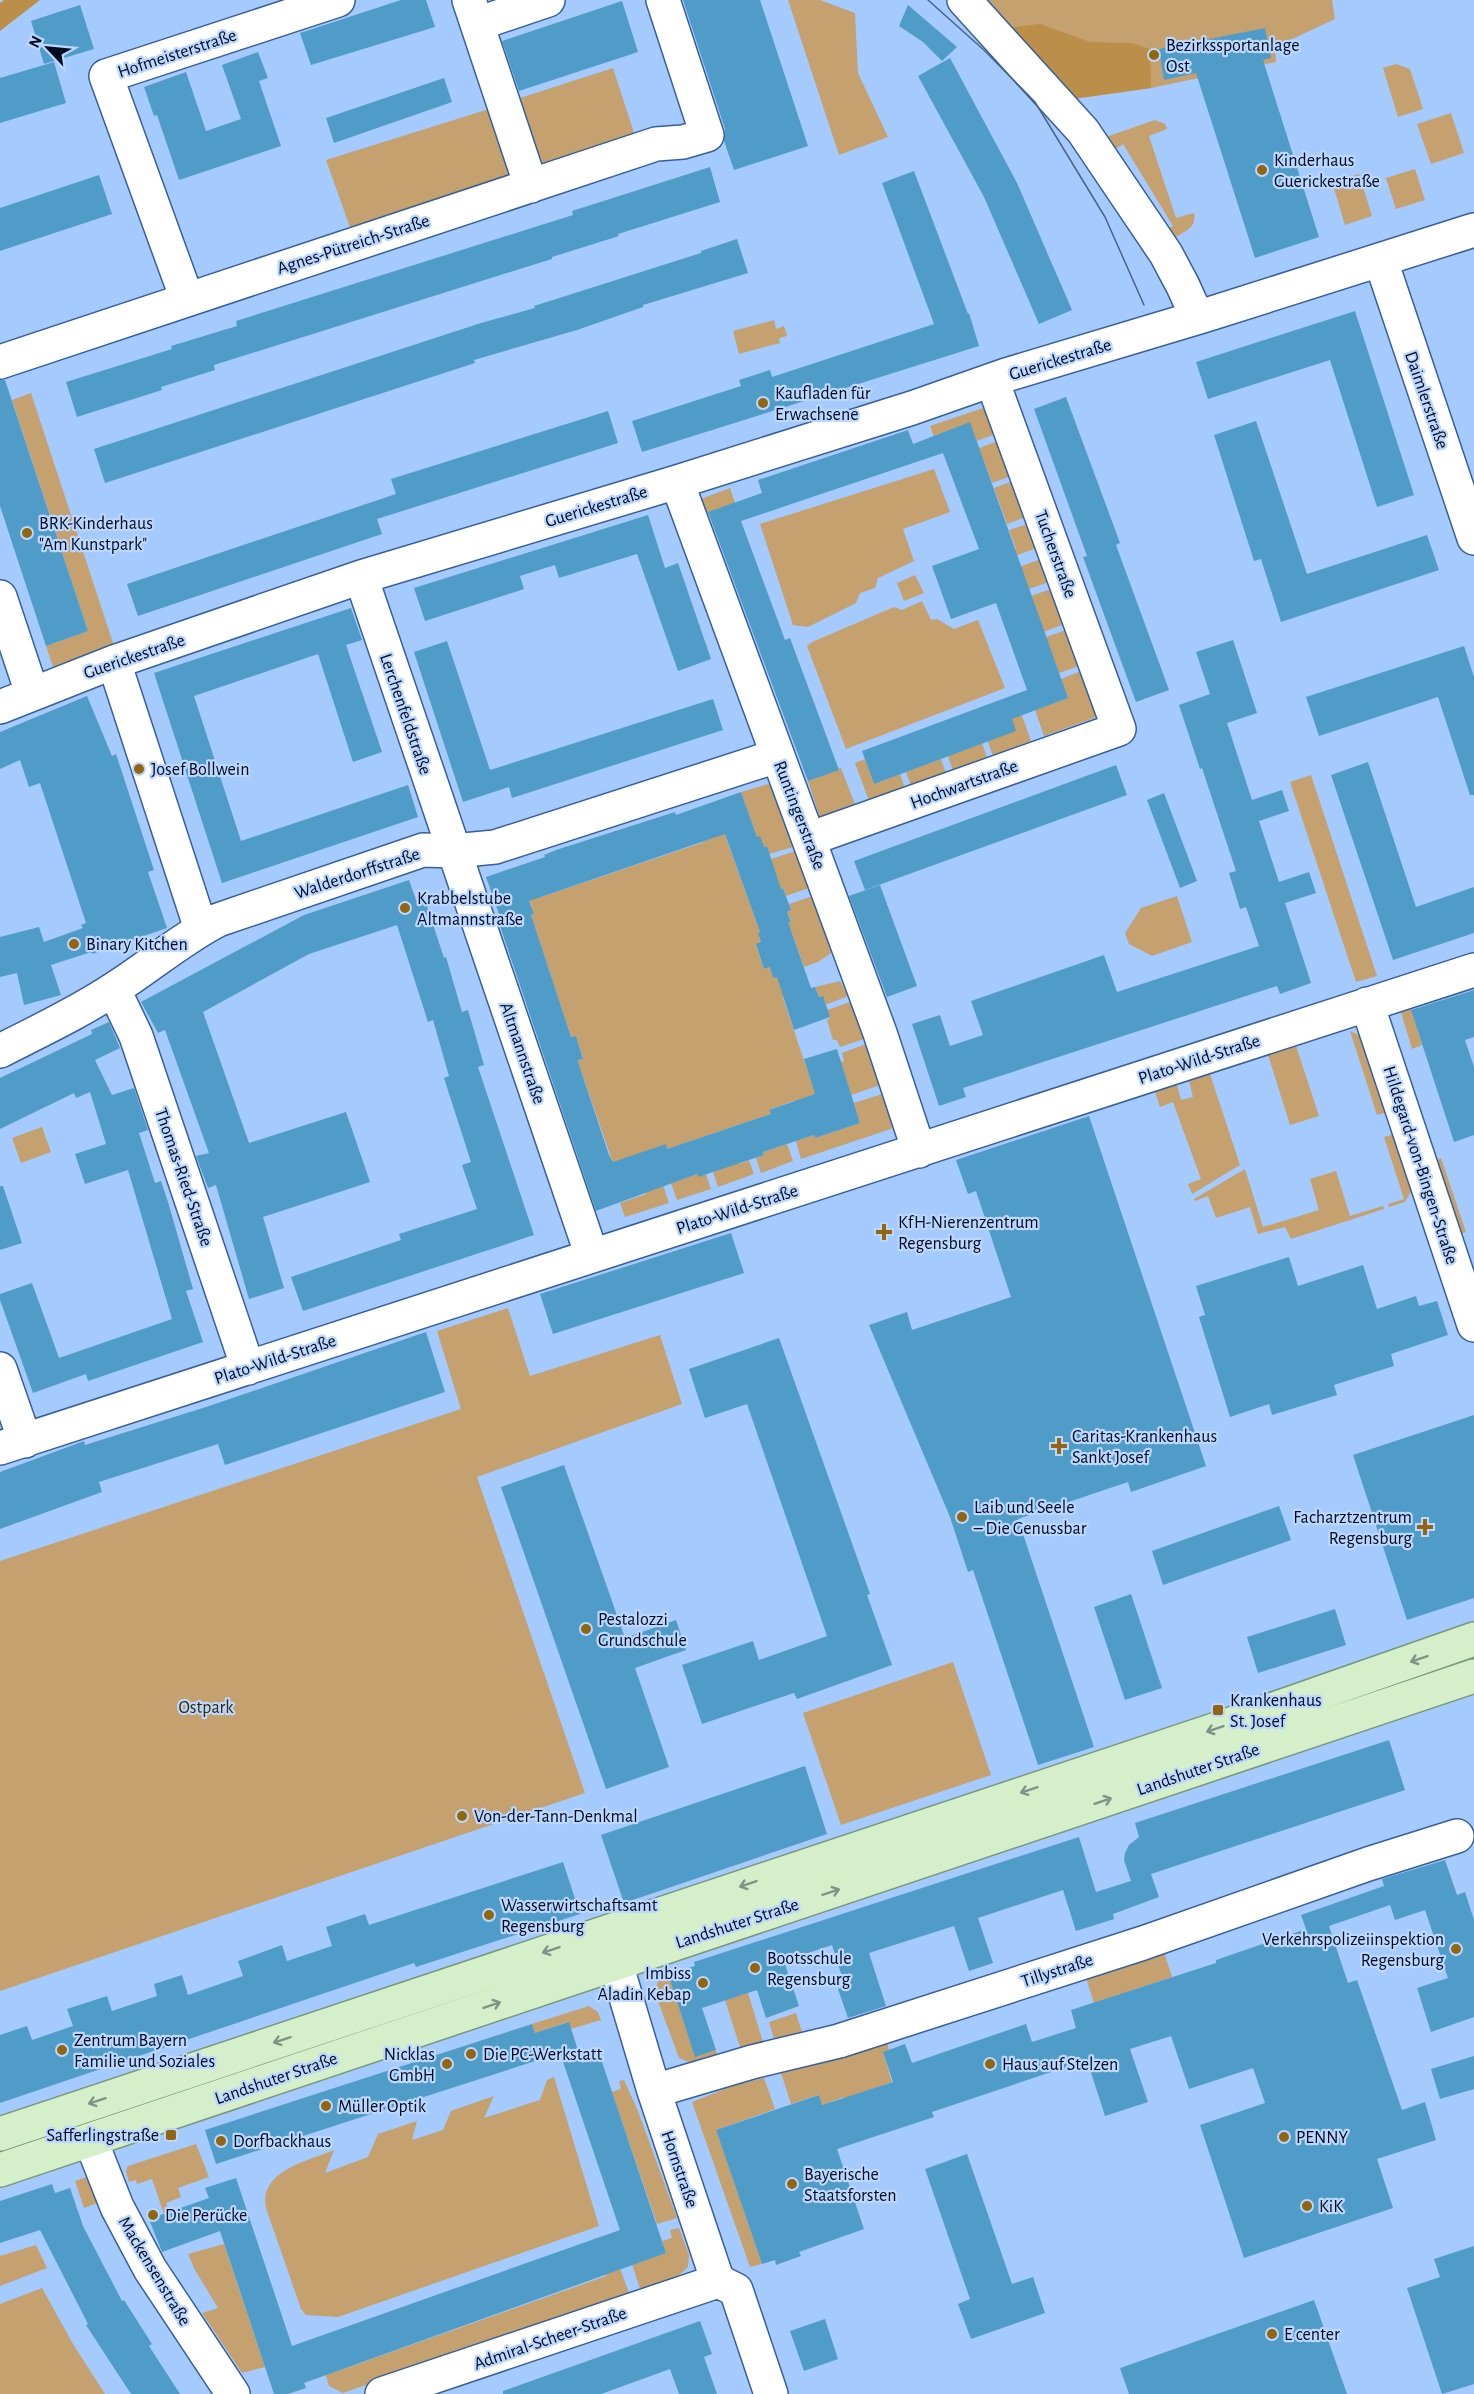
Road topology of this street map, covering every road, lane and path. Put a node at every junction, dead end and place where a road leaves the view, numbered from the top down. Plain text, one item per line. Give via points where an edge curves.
1 (338, 0) edge
2 (548, 0) edge
3 (663, 0) edge
4 (964, 0) edge
5 (473, 12) edge
6 (531, 186) junction
7 (1474, 230) edge
8 (1381, 261) junction
9 (187, 299) junction
10 (1197, 317) junction
11 (0, 362) edge
12 (992, 380) junction
13 (677, 482) junction
14 (1474, 538) edge
15 (361, 577) junction
16 (0, 597) edge
17 (114, 662) junction
18 (32, 693) junction
19 (0, 707) edge
20 (1119, 729) joint
21 (777, 756) junction
22 (809, 839) junction
23 (453, 851) junction
24 (201, 929) junction
25 (1474, 970) edge
26 (114, 990) junction
27 (1367, 1004) junction
28 (0, 1051) edge
29 (919, 1151) junction
30 (592, 1256) junction
31 (1474, 1325) edge
32 (248, 1368) junction
33 (0, 1369) edge
34 (12, 1445) edge
35 (1474, 1640) edge
36 (1474, 1676) edge
37 (1457, 1836) dead end
38 (606, 1932) junction
39 (616, 1963) junction
40 (654, 2091) junction
41 (0, 2134) edge
42 (91, 2141) junction
43 (0, 2170) edge
44 (718, 2281) junction
45 (233, 2394) edge
46 (382, 2394) edge
47 (771, 2394) edge

1 - 9 street, Hofmeisterstraße via 106,76
2 - 5 street
3 - 6 street, Agnes-Pütreich-Straße via 707,135 656,144
4 - 10 street via 1083,131 1166,254
5 - 6 street
6 - 9 street, Agnes-Pütreich-Straße
7 - 8 street, Guerickestraße
8 - 10 street, Guerickestraße
8 - 14 street, Daimlerstraße
9 - 11 street, Agnes-Pütreich-Straße
10 - 12 street, Guerickestraße
12 - 13 street, Guerickestraße
12 - 20 street, Tucherstraße
13 - 15 street, Guerickestraße
13 - 21 street, Runtingerstraße
15 - 17 street, Guerickestraße
15 - 23 street, Lerchenfeldstraße
16 - 18 street
17 - 18 street, Guerickestraße
17 - 24 street
18 - 19 street, Guerickestraße
20 - 22 street, Hochwartstraße
21 - 22 street, Runtingerstraße
21 - 23 street, Walderdorffstraße via 495,847
22 - 29 street, Runtingerstraße
23 - 24 street, Walderdorffstraße via 423,850
23 - 30 street, Altmannstraße
24 - 26 street, Walderdorffstraße
25 - 27 street, Plato-Wild-Straße
26 - 28 street, Walderdorffstraße
26 - 32 street, Thomas-Ried-Straße via 136,1036
27 - 29 street, Plato-Wild-Straße
27 - 31 street, Hildegard-von-Bingen-Straße
29 - 30 street, Plato-Wild-Straße
30 - 32 street, Plato-Wild-Straße
32 - 34 street, Plato-Wild-Straße
33 - 34 street
35 -> 38 main road, Landshuter Straße
39 -> 36 main road, Landshuter Straße
37 - 40 street, Tillystraße via 839,2041
38 - 39 street, Hornstraße
38 -> 41 main road, Landshuter Straße
39 - 40 street, Hornstraße
42 -> 39 main road, Landshuter Straße
40 - 44 street, Hornstraße
42 - 43 main road, Landshuter Straße
42 - 45 street, Mackensenstraße via 117,2207 150,2270
44 - 46 street, Admiral-Scheer-Straße
44 - 47 street via 736,2290

